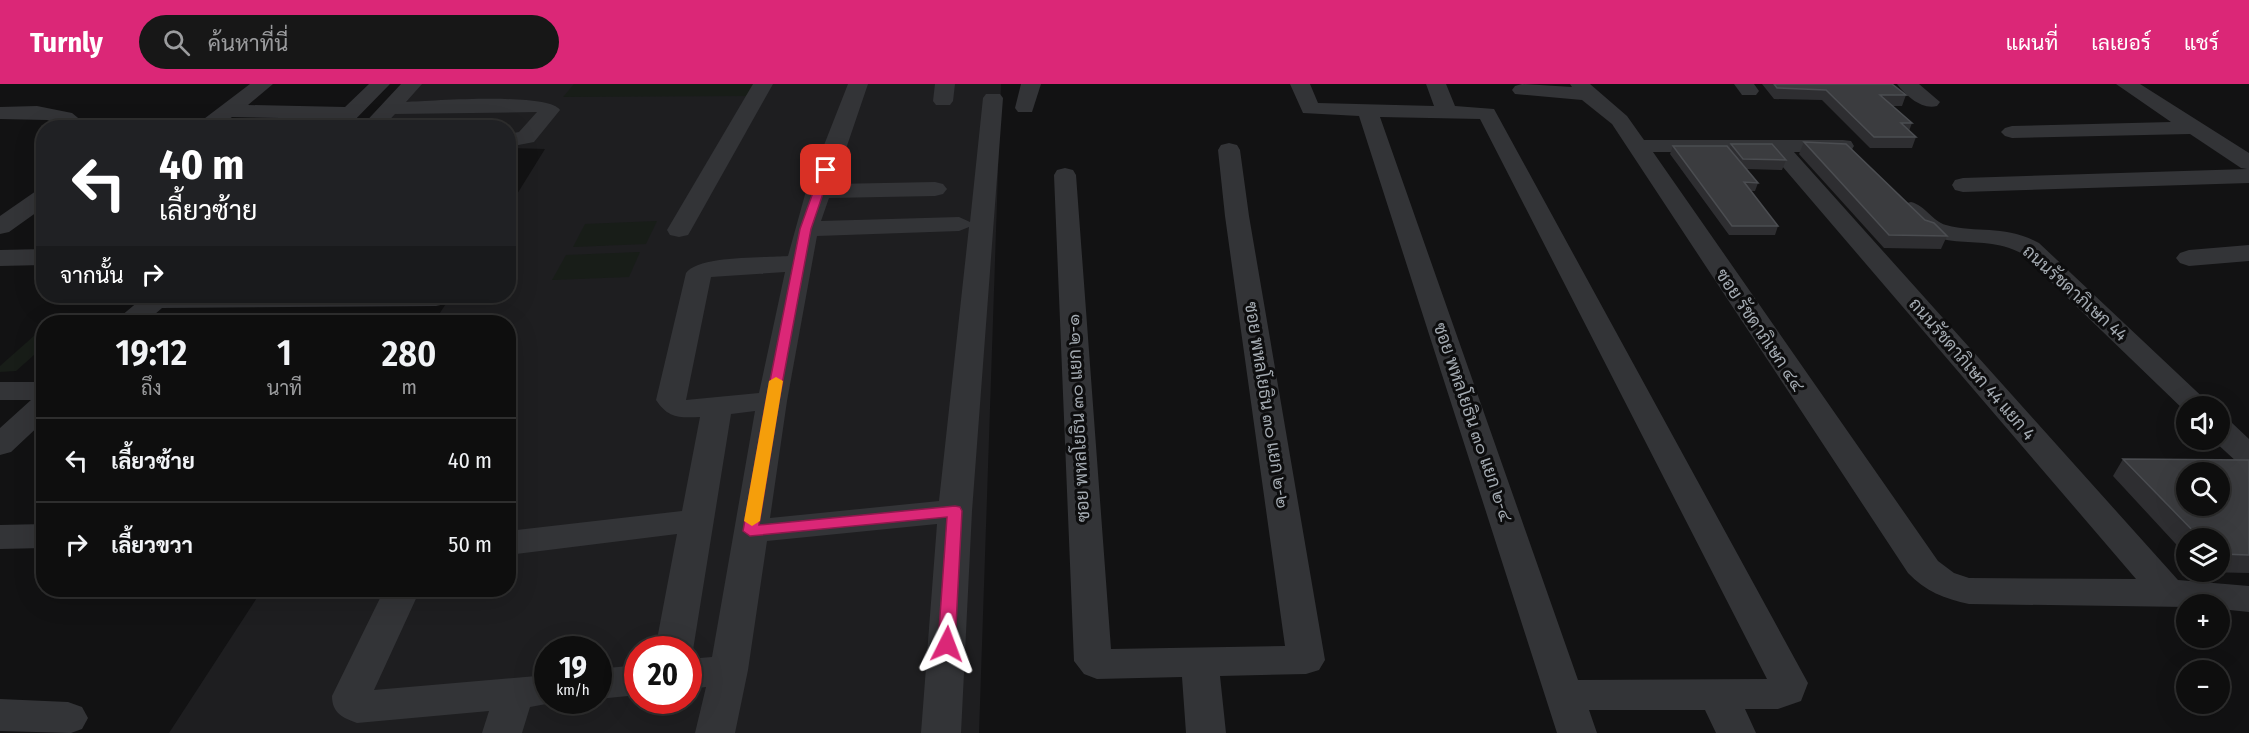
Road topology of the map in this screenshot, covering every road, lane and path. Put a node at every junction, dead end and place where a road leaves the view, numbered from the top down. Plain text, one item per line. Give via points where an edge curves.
1 (262, 84) edge
2 (380, 84) edge
3 (412, 84) edge
4 (483, 84) edge
5 (540, 84) edge
6 (763, 84) edge
7 (858, 84) edge
8 (1031, 84) edge
9 (1300, 84) edge
10 (1436, 84) edge
11 (1907, 84) edge
12 (2126, 84) edge
13 (1583, 89) edge
14 (1522, 90) dead end
15 (993, 98) dead end
16 (1930, 102) dead end
17 (465, 105) junction
18 (524, 105) junction
19 (390, 108) junction
20 (1025, 108) dead end
21 (226, 111) junction
22 (351, 112) junction
23 (1368, 112) junction
24 (1447, 112) junction
25 (0, 113) edge
26 (69, 120) edge
27 (213, 120) edge
28 (344, 120) edge
29 (378, 120) edge
30 (2193, 128) junction
31 (2012, 132) dead end
32 (516, 139) edge
33 (1638, 146) junction
34 (1776, 146) junction
35 (1229, 150) dead end
36 (1862, 159) edge
37 (2249, 162) edge
38 (1065, 175) dead end
39 (2249, 176) edge
40 (1963, 185) dead end
41 (935, 189) dead end
42 (1892, 190) edge
43 (818, 191) junction
44 (36, 202) edge
45 (959, 224) dead end
46 (0, 227) edge
47 (806, 229) junction
48 (679, 230) dead end
49 (2249, 253) edge
50 (36, 257) edge
51 (0, 258) edge
52 (2189, 258) dead end
53 (799, 263) junction
54 (152, 303) edge
55 (139, 315) edge
56 (0, 391) edge
57 (36, 391) edge
58 (2186, 396) edge
59 (772, 401) junction
60 (717, 405) junction
61 (36, 411) edge
62 (2230, 438) edge
63 (0, 445) edge
64 (2249, 456) edge
65 (955, 511) junction
66 (695, 521) junction
67 (750, 531) junction
68 (0, 537) edge
69 (36, 537) edge
70 (516, 542) edge
71 (2168, 592) junction
72 (399, 597) edge
73 (2247, 601) edge
74 (676, 636) edge
75 (1200, 662) junction
76 (729, 670) junction
77 (702, 673) edge
78 (531, 692) edge
79 (1718, 694) junction
80 (1565, 695) junction
81 (0, 715) edge
82 (68, 718) dead end
83 (502, 733) edge
84 (715, 733) edge
85 (941, 733) edge
86 (1206, 733) edge
87 (1577, 733) edge
88 (1736, 733) edge

1 - 21 street
2 - 22 street
3 - 19 street
4 - 17 street
5 - 18 street
6 - 48 street
7 - 43 street
8 - 20 street
9 - 23 street via 1310,109
10 - 24 street
11 - 16 street
12 - 30 street
13 - 14 street
13 - 33 street, ซอย รัชดาภิเษก ๔๔ via 1612,111
15 - 65 street
17 - 18 street
17 - 19 street
18 - 32 street via 550,110 526,137
19 - 29 street
21 - 22 street
21 - 27 street
22 - 28 street
23 - 24 street
23 - 80 street, ซอย พหลโยธิน ๓๐ แยก ๒-๔
24 - 79 street via 1487,113 1789,682 1787,690 1779,694
25 - 26 street via 43,113
30 - 31 street
30 - 37 street
33 - 34 street
33 - 71 street, ซอย รัชดาภิเษก ๔๔ via 1900,536 1936,581 1969,591
34 - 36 street via 1843,146
34 - 71 street, ถนนรัชดาภิเษก 44 แยก 4
35 - 75 street, ซอย พหลโยธิน ๓๐ แยก ๒-๒ via 1306,660
38 - 75 street, ซอย พหลโยธิน ๓๐ แยก ๒-๑ via 1093,661
39 - 40 street
41 - 43 street
42 - 58 street, ถนนรัชดาภิเษก 44 via 1923,222 1938,231 2008,239 2030,248
43 - 47 street
44 - 46 street
45 - 47 street
47 - 53 street
49 - 52 street
50 - 51 street
53 - 59 street
53 - 60 street via 699,273 671,400 684,409
54 - 55 street
56 - 57 street
59 - 60 street
59 - 67 street
60 - 66 street
61 - 63 street
62 - 64 street
65 - 67 street
65 - 85 street
66 - 70 street
66 - 74 street
67 - 76 street
68 - 69 street
71 - 73 street
72 - 78 street via 352,696 357,708
75 - 86 street
76 - 77 street
76 - 84 street
78 - 83 street
79 - 80 street
79 - 88 street
80 - 87 street, ซอย พหลโยธิน ๓๐ แยก ๒-๔
81 - 82 street

